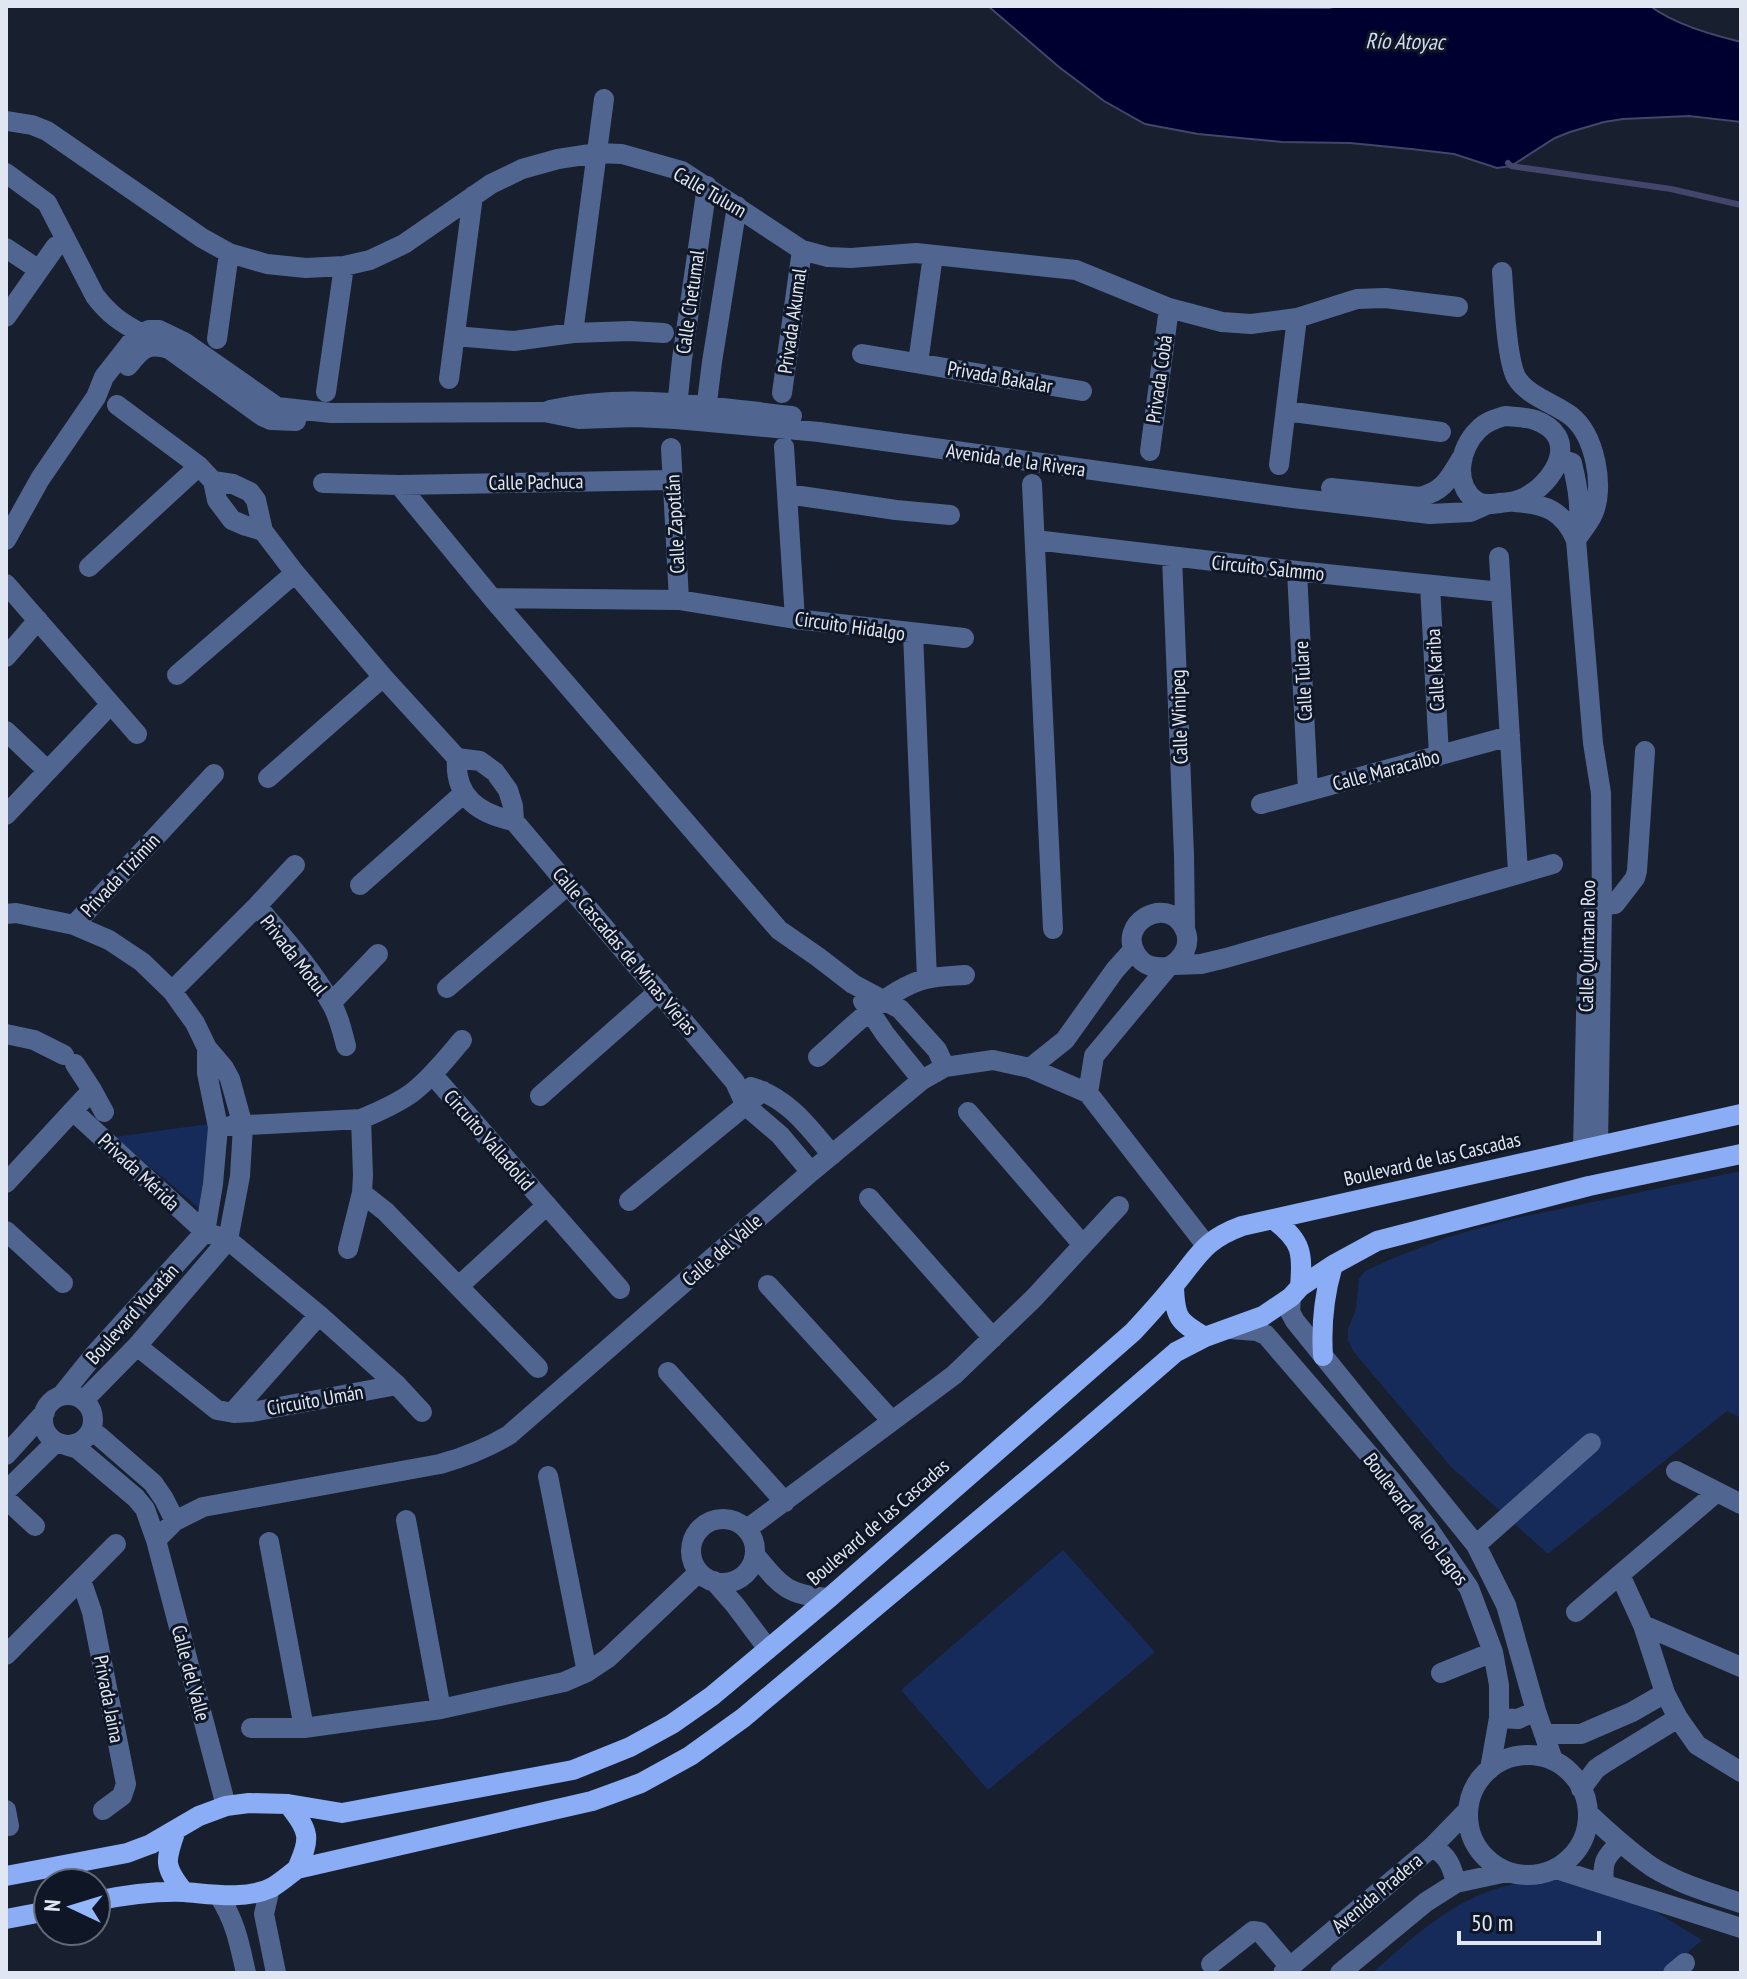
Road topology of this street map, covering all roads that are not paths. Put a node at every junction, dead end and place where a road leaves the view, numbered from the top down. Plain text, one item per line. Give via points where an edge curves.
1 (604, 99) dead end
2 (7, 121) edge
3 (597, 153) junction
4 (6, 173) edge
5 (707, 186) junction
6 (473, 196) junction
7 (737, 206) junction
8 (56, 246) dead end
9 (6, 248) edge
10 (802, 250) junction
11 (229, 253) junction
12 (933, 255) junction
13 (344, 266) junction
14 (39, 270) junction
15 (1502, 272) dead end
16 (1458, 307) dead end
17 (1169, 308) junction
18 (6, 317) edge
19 (1297, 318) junction
20 (687, 324) junction
21 (717, 329) junction
22 (141, 333) junction
23 (573, 333) junction
24 (664, 333) dead end
25 (455, 336) junction
26 (217, 339) dead end
27 (862, 354) dead end
28 (918, 363) junction
29 (449, 379) dead end
30 (1082, 391) dead end
31 (326, 392) dead end
32 (782, 393) dead end
33 (96, 397) junction
34 (117, 405) dead end
35 (676, 411) junction
36 (1286, 411) junction
37 (331, 413) junction
38 (705, 414) junction
39 (1441, 432) dead end
40 (784, 447) dead end
41 (671, 448) dead end
42 (1150, 451) dead end
43 (1461, 459) junction
44 (1561, 459) junction
45 (1279, 465) dead end
46 (206, 474) junction
47 (672, 480) junction
48 (323, 483) dead end
49 (1032, 484) dead end
50 (399, 485) junction
51 (1295, 491) junction
52 (787, 494) junction
53 (1514, 502) junction
54 (1486, 505) junction
55 (950, 515) dead end
56 (263, 531) junction
57 (6, 540) edge
58 (1035, 540) junction
59 (1576, 540) junction
60 (1172, 557) junction
61 (1499, 557) dead end
62 (89, 567) dead end
63 (1297, 571) junction
64 (295, 573) junction
65 (6, 584) edge
66 (1430, 585) junction
67 (1501, 592) junction
68 (492, 598) junction
69 (679, 600) junction
70 (795, 619) junction
71 (38, 620) junction
72 (913, 633) junction
73 (964, 638) dead end
74 (6, 657) edge
75 (177, 675) dead end
76 (383, 677) junction
77 (111, 704) junction
78 (6, 731) edge
79 (137, 734) dead end
80 (1510, 736) junction
81 (1645, 751) dead end
82 (1439, 756) junction
83 (457, 758) junction
84 (47, 770) junction
85 (214, 774) dead end
86 (268, 778) dead end
87 (1308, 791) junction
88 (464, 793) junction
89 (1261, 804) dead end
90 (6, 815) edge
91 (514, 821) junction
92 (1553, 864) dead end
93 (295, 865) dead end
94 (1595, 871) junction
95 (1518, 872) junction
96 (1185, 876) junction
97 (1629, 884) junction
98 (360, 885) dead end
99 (568, 885) junction
100 (257, 906) junction
101 (1596, 906) junction
102 (9, 909) edge
103 (1157, 912) junction
104 (74, 925) junction
105 (1053, 929) dead end
106 (1186, 931) junction
107 (1133, 950) junction
108 (378, 954) dead end
109 (1226, 958) junction
110 (1171, 966) junction
111 (965, 975) dead end
112 (927, 979) junction
113 (447, 988) dead end
114 (172, 991) junction
115 (659, 991) junction
116 (331, 1003) junction
117 (877, 1006) junction
118 (6, 1034) edge
119 (462, 1040) dead end
120 (1065, 1040) junction
121 (346, 1046) dead end
122 (207, 1048) junction
123 (1094, 1056) junction
124 (818, 1057) dead end
125 (945, 1067) junction
126 (1030, 1068) junction
127 (432, 1074) junction
128 (922, 1080) junction
129 (735, 1082) junction
130 (92, 1090) junction
131 (763, 1091) junction
132 (1088, 1093) junction
133 (540, 1096) dead end
134 (746, 1106) junction
135 (73, 1111) junction
136 (104, 1112) dead end
137 (968, 1112) dead end
138 (1741, 1114) edge
139 (361, 1119) junction
140 (243, 1126) junction
141 (218, 1127) junction
142 (1590, 1147) junction
143 (1741, 1154) edge
144 (832, 1155) junction
145 (811, 1172) junction
146 (6, 1183) edge
147 (362, 1193) junction
148 (869, 1198) dead end
149 (629, 1201) dead end
150 (547, 1205) junction
151 (1119, 1206) dead end
152 (1274, 1220) junction
153 (6, 1231) edge
154 (205, 1232) junction
155 (228, 1240) junction
156 (1083, 1245) junction
157 (1206, 1245) junction
158 (348, 1249) dead end
159 (1333, 1265) junction
160 (63, 1283) dead end
161 (768, 1285) dead end
162 (459, 1286) junction
163 (1174, 1286) junction
164 (620, 1289) dead end
165 (1295, 1292) junction
166 (319, 1315) junction
167 (1230, 1329) junction
168 (1205, 1337) junction
169 (993, 1338) junction
170 (137, 1346) junction
171 (1323, 1356) junction
172 (538, 1368) dead end
173 (668, 1372) dead end
174 (397, 1385) junction
175 (61, 1396) junction
176 (84, 1400) junction
177 (45, 1412) junction
178 (233, 1412) junction
179 (422, 1412) dead end
180 (891, 1420) junction
181 (90, 1432) junction
182 (59, 1443) junction
183 (1591, 1443) dead end
184 (6, 1455) edge
185 (1676, 1471) dead end
186 (548, 1476) dead end
187 (6, 1491) edge
188 (1717, 1492) junction
189 (6, 1499) edge
190 (785, 1502) junction
191 (1741, 1504) edge
192 (406, 1520) dead end
193 (175, 1521) junction
194 (35, 1526) dead end
195 (747, 1529) junction
196 (156, 1540) junction
197 (269, 1542) dead end
198 (116, 1544) dead end
199 (1476, 1545) junction
200 (755, 1555) junction
201 (1620, 1575) junction
202 (706, 1576) junction
203 (81, 1580) junction
204 (829, 1598) junction
205 (1576, 1612) dead end
206 (1643, 1625) junction
207 (768, 1649) junction
208 (1493, 1652) junction
209 (6, 1655) edge
210 (1741, 1667) edge
211 (587, 1672) junction
212 (1441, 1673) dead end
213 (1665, 1693) junction
214 (441, 1709) junction
215 (1536, 1711) junction
216 (1499, 1718) junction
217 (1678, 1718) junction
218 (251, 1728) dead end
219 (304, 1728) junction
220 (1544, 1734) junction
221 (1553, 1760) junction
222 (1490, 1769) junction
223 (1741, 1772) edge
224 (1581, 1789) junction
225 (288, 1804) junction
226 (226, 1806) junction
227 (103, 1810) dead end
228 (1468, 1810) junction
229 (1588, 1813) junction
230 (176, 1830) junction
231 (1620, 1843) junction
232 (1432, 1847) junction
233 (297, 1869) junction
234 (1556, 1869) junction
235 (1507, 1872) junction
236 (6, 1876) edge
237 (1456, 1883) junction
238 (1604, 1883) junction
239 (270, 1888) junction
240 (184, 1892) junction
241 (219, 1896) junction
242 (112, 1898) edge
243 (1741, 1903) edge
244 (32, 1914) edge
245 (6, 1919) edge
246 (1741, 1928) edge
247 (1211, 1964) dead end
248 (1286, 1970) edge
249 (246, 1973) edge
250 (276, 1973) edge
251 (1340, 1973) edge

1 - 3 street
2 - 11 street, Calle Tulum via 47,131
3 - 5 street, Calle Tulum via 649,161
3 - 6 street, Calle Tulum via 522,169
3 - 23 street
4 - 22 street via 47,203 95,296 121,323
5 - 7 street, Calle Tulum
5 - 20 street, Calle Chetumal
6 - 13 street, Calle Tulum via 404,244
6 - 25 street
7 - 10 street, Calle Tulum
7 - 21 street, Calle Chetumal
8 - 14 street
9 - 14 street
10 - 12 street, Calle Tulum via 851,258
10 - 32 street, Privada Akumal
11 - 13 street, Calle Tulum via 267,264
11 - 26 street
12 - 17 street, Calle Tulum via 1076,270
12 - 28 street, Privada Bakalar
13 - 31 street
14 - 18 street
15 - 59 street via 1516,377 1572,417 1584,430 1596,463 1593,514
16 - 19 street, Calle Tulum via 1357,299
17 - 19 street, Calle Tulum via 1222,322
17 - 42 street, Privada Cobá
19 - 36 street
20 - 21 street
20 - 35 street, Calle Chetumal
21 - 38 street, Calle Chetumal
22 - 33 street, Avenida de la Rivera via 104,377
22 - 37 street, Avenida de la Rivera via 159,330 184,342 277,407
23 - 24 street
23 - 25 street via 514,341
25 - 29 street
27 - 28 street, Privada Bakalar
28 - 30 street, Privada Bakalar
33 - 37 street, Avenida de la Rivera via 115,384 139,352 159,345 271,420 307,420
33 - 57 street, Avenida de la Rivera
34 - 46 street, Calle Cascadas de Minas Viejas
35 - 37 street, Avenida de la Rivera via 607,401 544,412
35 - 38 street, Avenida de la Rivera
36 - 39 street
36 - 45 street
38 - 51 street, Avenida de la Rivera
40 - 52 street
41 - 47 street, Calle Zapotlán
43 - 44 street via 1477,430 1505,416 1537,421 1551,430 1560,441
43 - 51 street, Avenida de la Rivera via 1449,481 1431,495
43 - 54 street via 1466,488
44 - 53 street via 1543,484
44 - 59 street, Calle Quintana Roo via 1572,463 1575,479 1580,511
46 - 56 street, Calle Cascadas de Minas Viejas via 232,520
46 - 56 street, Calle Cascadas de Minas Viejas via 250,492
46 - 62 street
47 - 50 street, Calle Pachuca
47 - 69 street, Calle Zapotlán
48 - 50 street, Calle Pachuca
49 - 58 street
50 - 68 street
51 - 54 street, Avenida de la Rivera via 1430,514 1470,512
52 - 55 street
52 - 70 street
53 - 54 street
53 - 59 street via 1547,507 1570,526
56 - 64 street, Calle Cascadas de Minas Viejas
58 - 60 street, Circuito Salmmo
58 - 105 street
59 - 94 street, Calle Quintana Roo via 1593,743 1588,793
60 - 63 street, Circuito Salmmo
60 - 96 street, Calle Winipeg
61 - 67 street
63 - 66 street, Circuito Salmmo
63 - 87 street, Calle Tulare
64 - 75 street
64 - 76 street, Calle Cascadas de Minas Viejas
65 - 71 street
66 - 67 street, Circuito Salmmo
66 - 82 street, Calle Kariba
67 - 80 street
68 - 69 street, Circuito Hidalgo
68 - 117 street via 779,930
69 - 70 street, Circuito Hidalgo
70 - 72 street, Circuito Hidalgo
71 - 74 street
71 - 77 street
72 - 73 street
72 - 112 street, Circuito Hidalgo
76 - 83 street, Calle Cascadas de Minas Viejas
76 - 86 street
77 - 79 street
77 - 84 street
78 - 84 street
80 - 82 street, Calle Maracaibo
80 - 95 street
81 - 97 street via 1637,871
82 - 87 street, Calle Maracaibo
83 - 88 street
83 - 91 street, Calle Cascadas de Minas Viejas via 480,761 495,772 508,790
84 - 90 street
85 - 104 street, Privada Tizimin
87 - 89 street, Calle Maracaibo
88 - 91 street, Calle Cascadas de Minas Viejas via 485,812
88 - 98 street
91 - 99 street, Calle Cascadas de Minas Viejas
92 - 95 street
93 - 100 street, Privada Motul
94 - 97 street via 1615,871
94 - 101 street, Calle Quintana Roo
95 - 109 street
96 - 103 street
96 - 106 street, Calle Winipeg
97 - 101 street via 1615,904
99 - 113 street
99 - 115 street, Calle Cascadas de Minas Viejas
100 - 114 street, Privada Motul
100 - 116 street, Privada Motul
101 - 142 street, Calle Quintana Roo
102 - 104 street
103 - 106 street via 1173,915
103 - 107 street via 1133,930
104 - 114 street, Privada Tizimin via 142,962
106 - 109 street
106 - 110 street via 1187,946
107 - 110 street via 1155,968
107 - 120 street
108 - 116 street, Privada Motul
109 - 110 street
110 - 123 street
111 - 112 street
112 - 117 street
114 - 122 street
115 - 129 street, Calle Cascadas de Minas Viejas
115 - 133 street
116 - 121 street, Privada Motul
117 - 124 street
117 - 125 street via 900,1009 937,1050
117 - 128 street via 885,1034
118 - 130 street, Privada Mérida via 34,1040 69,1059
119 - 127 street, Circuito Valladolid
120 - 123 street
120 - 126 street
122 - 140 street via 230,1079
122 - 141 street
123 - 132 street
125 - 126 street, Calle del Valle via 993,1060
125 - 128 street, Calle del Valle
126 - 132 street, Calle del Valle
127 - 139 street, Circuito Valladolid via 412,1093
127 - 150 street, Circuito Valladolid
128 - 144 street, Calle del Valle
129 - 131 street
129 - 134 street, Calle Cascadas de Minas Viejas
130 - 135 street
130 - 136 street, Privada Mérida
131 - 134 street
131 - 144 street via 796,1112
132 - 157 street, Calle del Valle
134 - 145 street, Calle Cascadas de Minas Viejas
134 - 149 street
135 - 146 street
135 - 154 street, Privada Mérida
137 - 156 street
138 - 142 main road, Boulevard de las Cascadas
139 - 140 street, Circuito Valladolid
139 - 147 street
140 - 141 street
140 - 155 street
141 - 154 street
142 - 152 main road, Boulevard de las Cascadas
143 - 159 main road via 1589,1186 1377,1241
144 - 145 street, Calle del Valle
145 - 193 street, Calle del Valle via 489,1447 440,1464 203,1507
147 - 158 street
147 - 162 street
148 - 169 street
150 - 162 street, Circuito Valladolid
150 - 164 street, Circuito Valladolid
151 - 156 street
152 - 157 main road, Boulevard de las Cascadas via 1242,1226
152 - 165 main road via 1298,1245 1302,1265
153 - 160 street
154 - 155 street
154 - 175 street, Boulevard Yucatán
155 - 166 street, Circuito Umán
155 - 170 street, Boulevard Yucatán
156 - 169 street
157 - 163 main road, Boulevard de las Cascadas
159 - 165 main road
159 - 171 main road via 1323,1314
161 - 180 street
162 - 172 street
163 - 168 main road via 1180,1320
163 - 204 main road, Boulevard de las Cascadas via 1133,1332
165 - 167 main road via 1263,1316
165 - 171 street, Boulevard de los Lagos via 1290,1312
166 - 174 street, Circuito Umán
166 - 178 street, Circuito Umán
167 - 168 main road
167 - 208 street, Boulevard de los Lagos via 1266,1335 1390,1479 1469,1588
168 - 233 main road via 1176,1352 755,1708 690,1756 641,1783 592,1801
169 - 180 street via 954,1375
170 - 176 street, Boulevard Yucatán
170 - 178 street via 217,1410
171 - 199 street, Boulevard de los Lagos
173 - 190 street
174 - 178 street, Circuito Umán
174 - 179 street, Circuito Umán
175 - 176 street
175 - 177 street
176 - 181 street via 93,1417
177 - 182 street via 45,1429
177 - 184 street
180 - 190 street
181 - 182 street via 72,1445
181 - 193 street via 153,1483
182 - 187 street
182 - 196 street, Calle del Valle via 78,1449 136,1498
183 - 199 street
185 - 188 street
186 - 211 street
188 - 191 street
188 - 201 street
189 - 194 street
190 - 195 street
192 - 214 street
193 - 196 street, Calle del Valle
195 - 200 street
195 - 202 street via 732,1520 714,1520 694,1537 691,1555
196 - 226 street, Calle del Valle
197 - 219 street
198 - 203 street
199 - 215 street, Boulevard de los Lagos via 1506,1605
200 - 202 street via 747,1571 732,1581
200 - 204 street via 779,1584
201 - 205 street
201 - 206 street
202 - 207 street
202 - 211 street
203 - 209 street
203 - 227 street, Privada Jaina via 126,1784 122,1796
204 - 207 main road, Boulevard de las Cascadas
206 - 210 street
206 - 213 street
207 - 225 main road, Boulevard de las Cascadas via 672,1724 573,1770 342,1813
208 - 212 street
208 - 216 street, Boulevard de los Lagos
211 - 214 street via 564,1682
213 - 217 street
213 - 220 street via 1581,1734
214 - 219 street
215 - 216 street via 1518,1719
215 - 220 street, Boulevard de los Lagos
216 - 222 street, Boulevard de los Lagos
217 - 223 street via 1697,1745
217 - 224 street via 1596,1769
218 - 219 street
220 - 221 street, Boulevard de los Lagos
221 - 222 street via 1520,1755
221 - 224 street
222 - 228 street via 1474,1787
224 - 229 street
225 - 226 main road, Boulevard de las Cascadas
225 - 233 main road via 307,1835
226 - 230 main road, Boulevard de las Cascadas
228 - 232 street, Avenida Pradera
228 - 235 street via 1477,1848
229 - 231 street
229 - 234 street via 1580,1846
230 - 236 main road, Boulevard de las Cascadas via 127,1853
230 - 240 main road via 168,1864
231 - 238 street via 1605,1859
231 - 243 street via 1671,1877
232 - 237 street via 1447,1857
232 - 248 street, Avenida Pradera
233 - 239 main road
234 - 235 street via 1540,1875
234 - 238 street
235 - 237 street, Avenida Pradera
237 - 251 street, Avenida Pradera
238 - 246 street
239 - 241 main road
239 - 250 street via 264,1914
240 - 241 main road
240 - 242 main road
241 - 249 street via 237,1932
244 - 245 main road
247 - 248 street via 1253,1931 1260,1932

